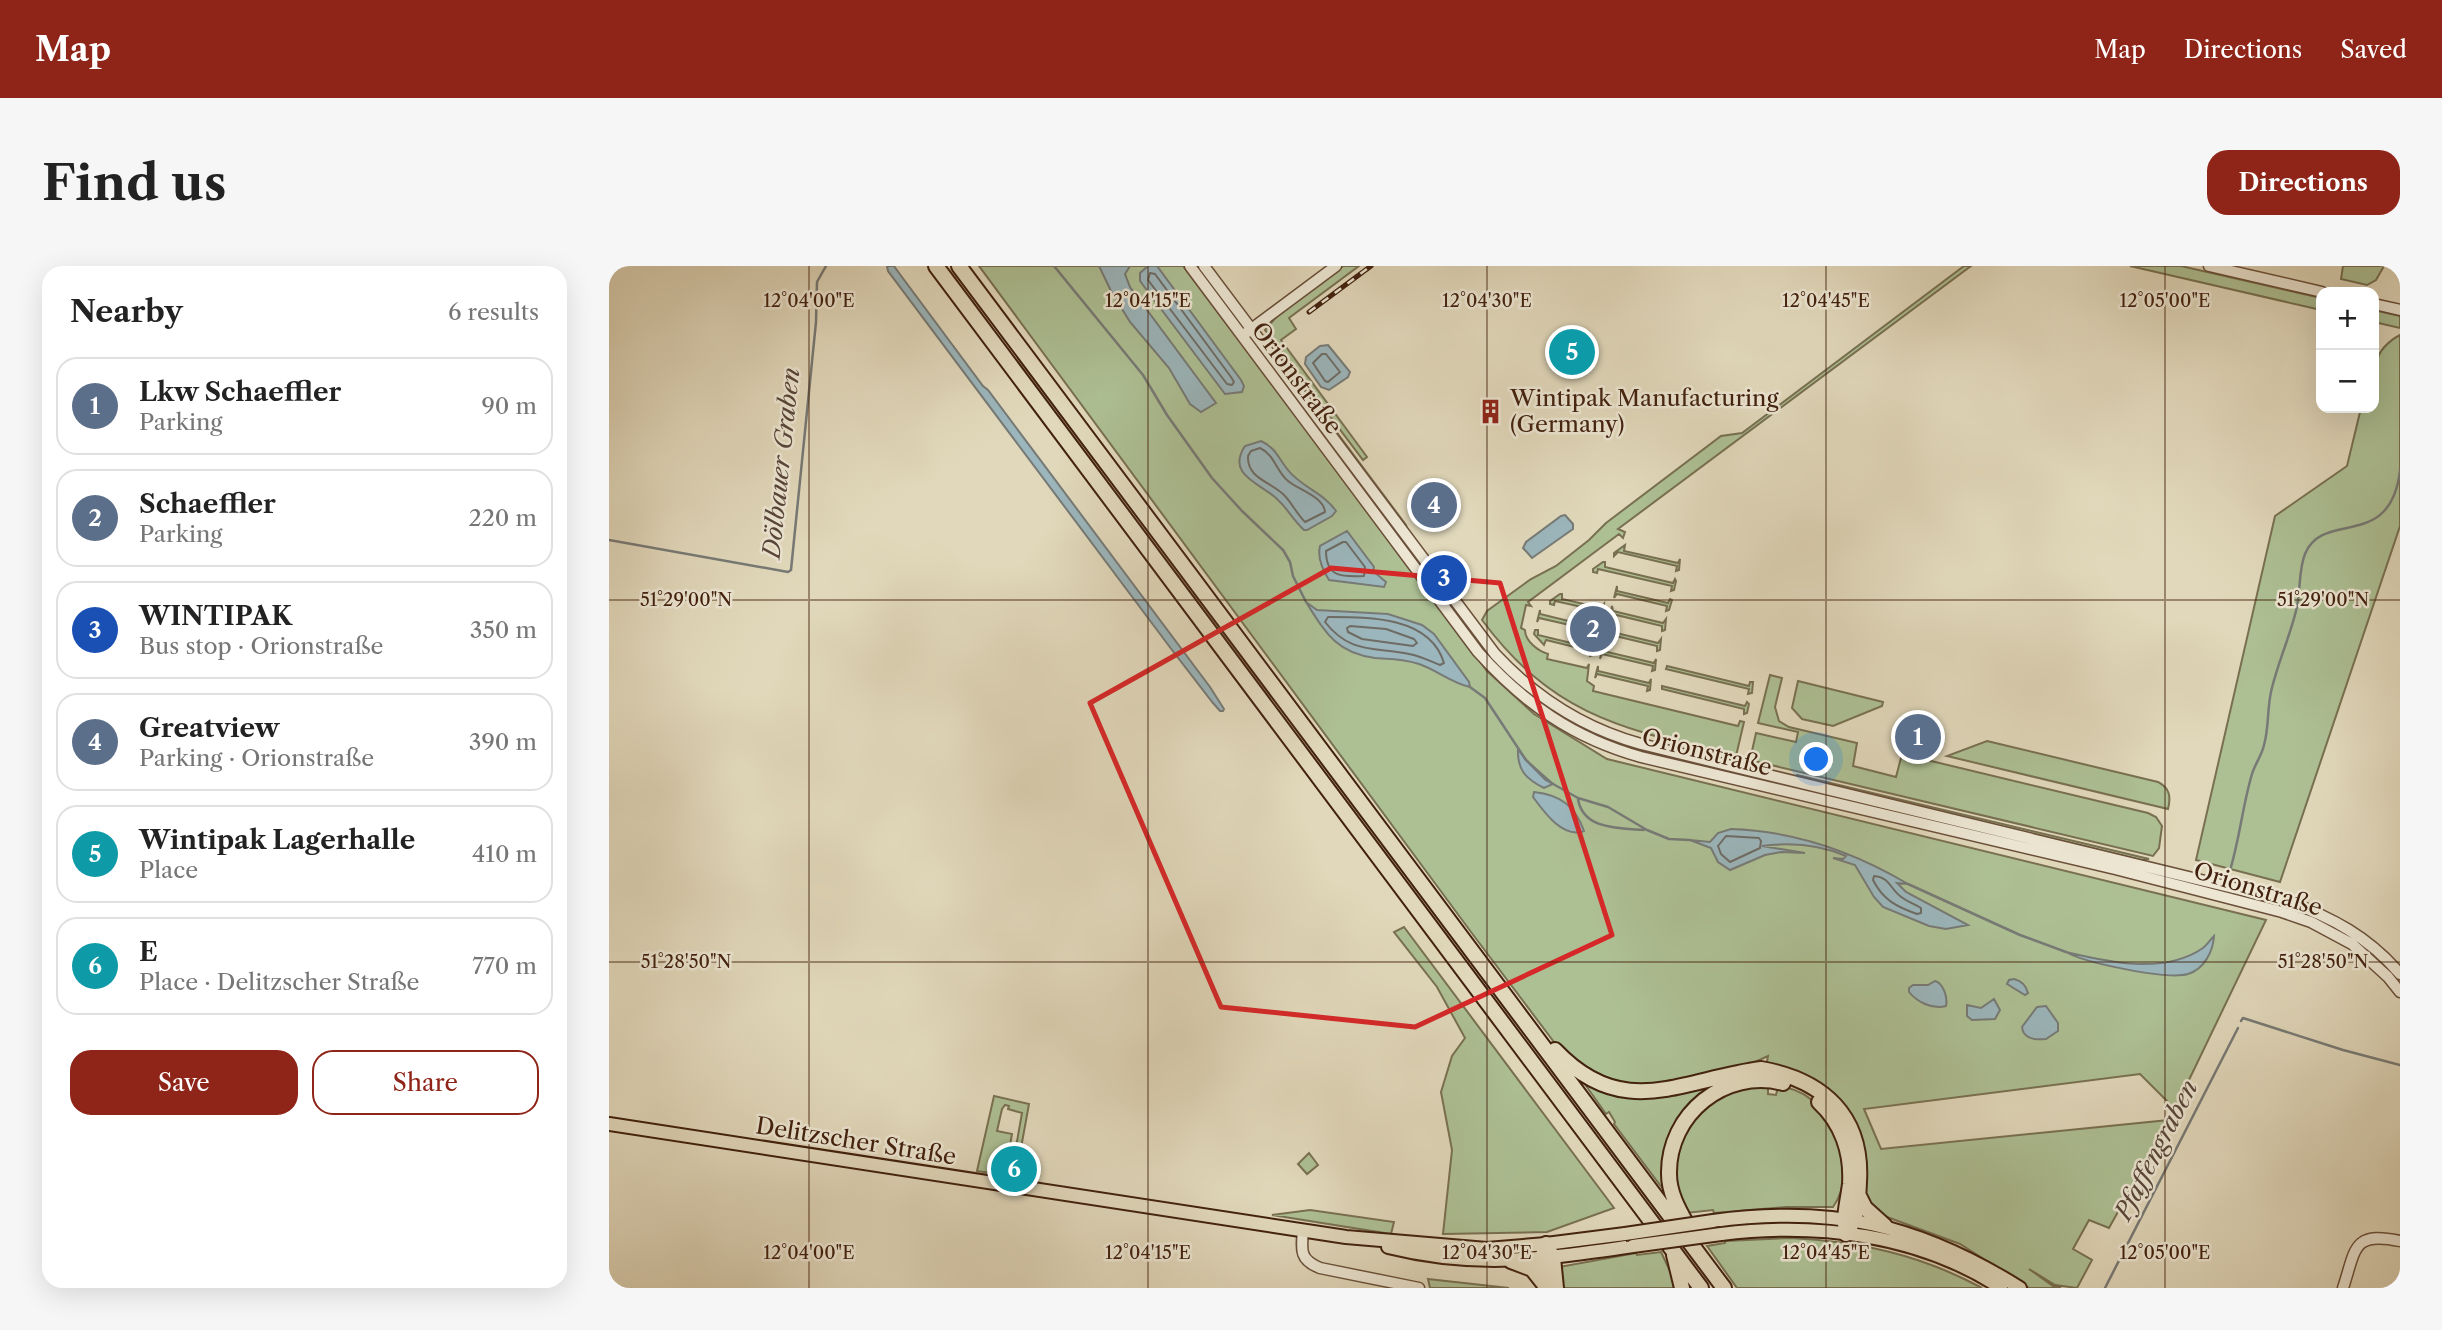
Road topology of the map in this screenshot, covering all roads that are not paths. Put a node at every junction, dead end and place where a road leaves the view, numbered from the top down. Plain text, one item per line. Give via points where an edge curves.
1 (936, 266) edge
2 (959, 266) edge
3 (1190, 266) edge
4 (1204, 266) edge
5 (1336, 266) edge
6 (2209, 266) edge
7 (2316, 291) edge
8 (2379, 305) edge
9 (2400, 310) edge
10 (1252, 329) junction
11 (1242, 336) junction
12 (2400, 974) edge
13 (2400, 992) edge
14 (1511, 1004) junction
15 (609, 1124) edge
16 (1859, 1194) junction
17 (1848, 1224) junction
18 (1885, 1226) junction
19 (1303, 1230) junction
20 (1346, 1237) junction
21 (2400, 1241) edge
22 (1673, 1250) junction
23 (1547, 1254) junction
24 (1511, 1261) junction
25 (1714, 1276) junction
26 (1549, 1287) edge
27 (1419, 1288) edge
28 (1682, 1288) edge
29 (1701, 1288) edge
30 (1724, 1288) edge
31 (2001, 1288) edge
32 (2020, 1288) edge
33 (2343, 1288) edge

1 - 22 highway
2 - 14 highway
3 - 11 street, Orionstraße
4 - 10 street, Orionstraße
5 - 10 street
6 - 7 street
8 - 9 street
10 - 11 street
10 - 12 street, Orionstraße via 1495,654 1532,690 1569,715 1641,744 2287,901 2344,925
11 - 13 street, Orionstraße via 1478,652 1507,683 1556,721 1641,757 2282,912 2352,944
14 - 16 highway via 1565,1061 1612,1088 1655,1092 1761,1069 1809,1083 1835,1104 1853,1132 1859,1153
14 - 25 highway
15 - 19 main road, Delitzscher Straße
16 - 17 highway
16 - 18 highway via 1865,1208
17 - 18 main road
17 - 23 main road, bridge
17 - 23 main road, bridge via 1792,1214 1713,1221 1625,1234
17 - 25 highway via 1849,1157 1841,1132 1822,1104 1799,1088 1777,1081 1745,1080 1717,1090 1696,1106 1679,1130 1669,1173 1675,1202
17 - 31 main road via 1963,1267
18 - 32 main road via 1976,1262
19 - 20 main road, Delitzscher Straße
19 - 27 street via 1308,1263
20 - 23 main road
20 - 24 main road via 1440,1257
21 - 33 street via 2364,1240 2356,1249
22 - 28 highway
22 - 29 highway
23 - 24 main road
23 - 26 highway
24 - 26 highway via 1532,1269
25 - 30 highway

